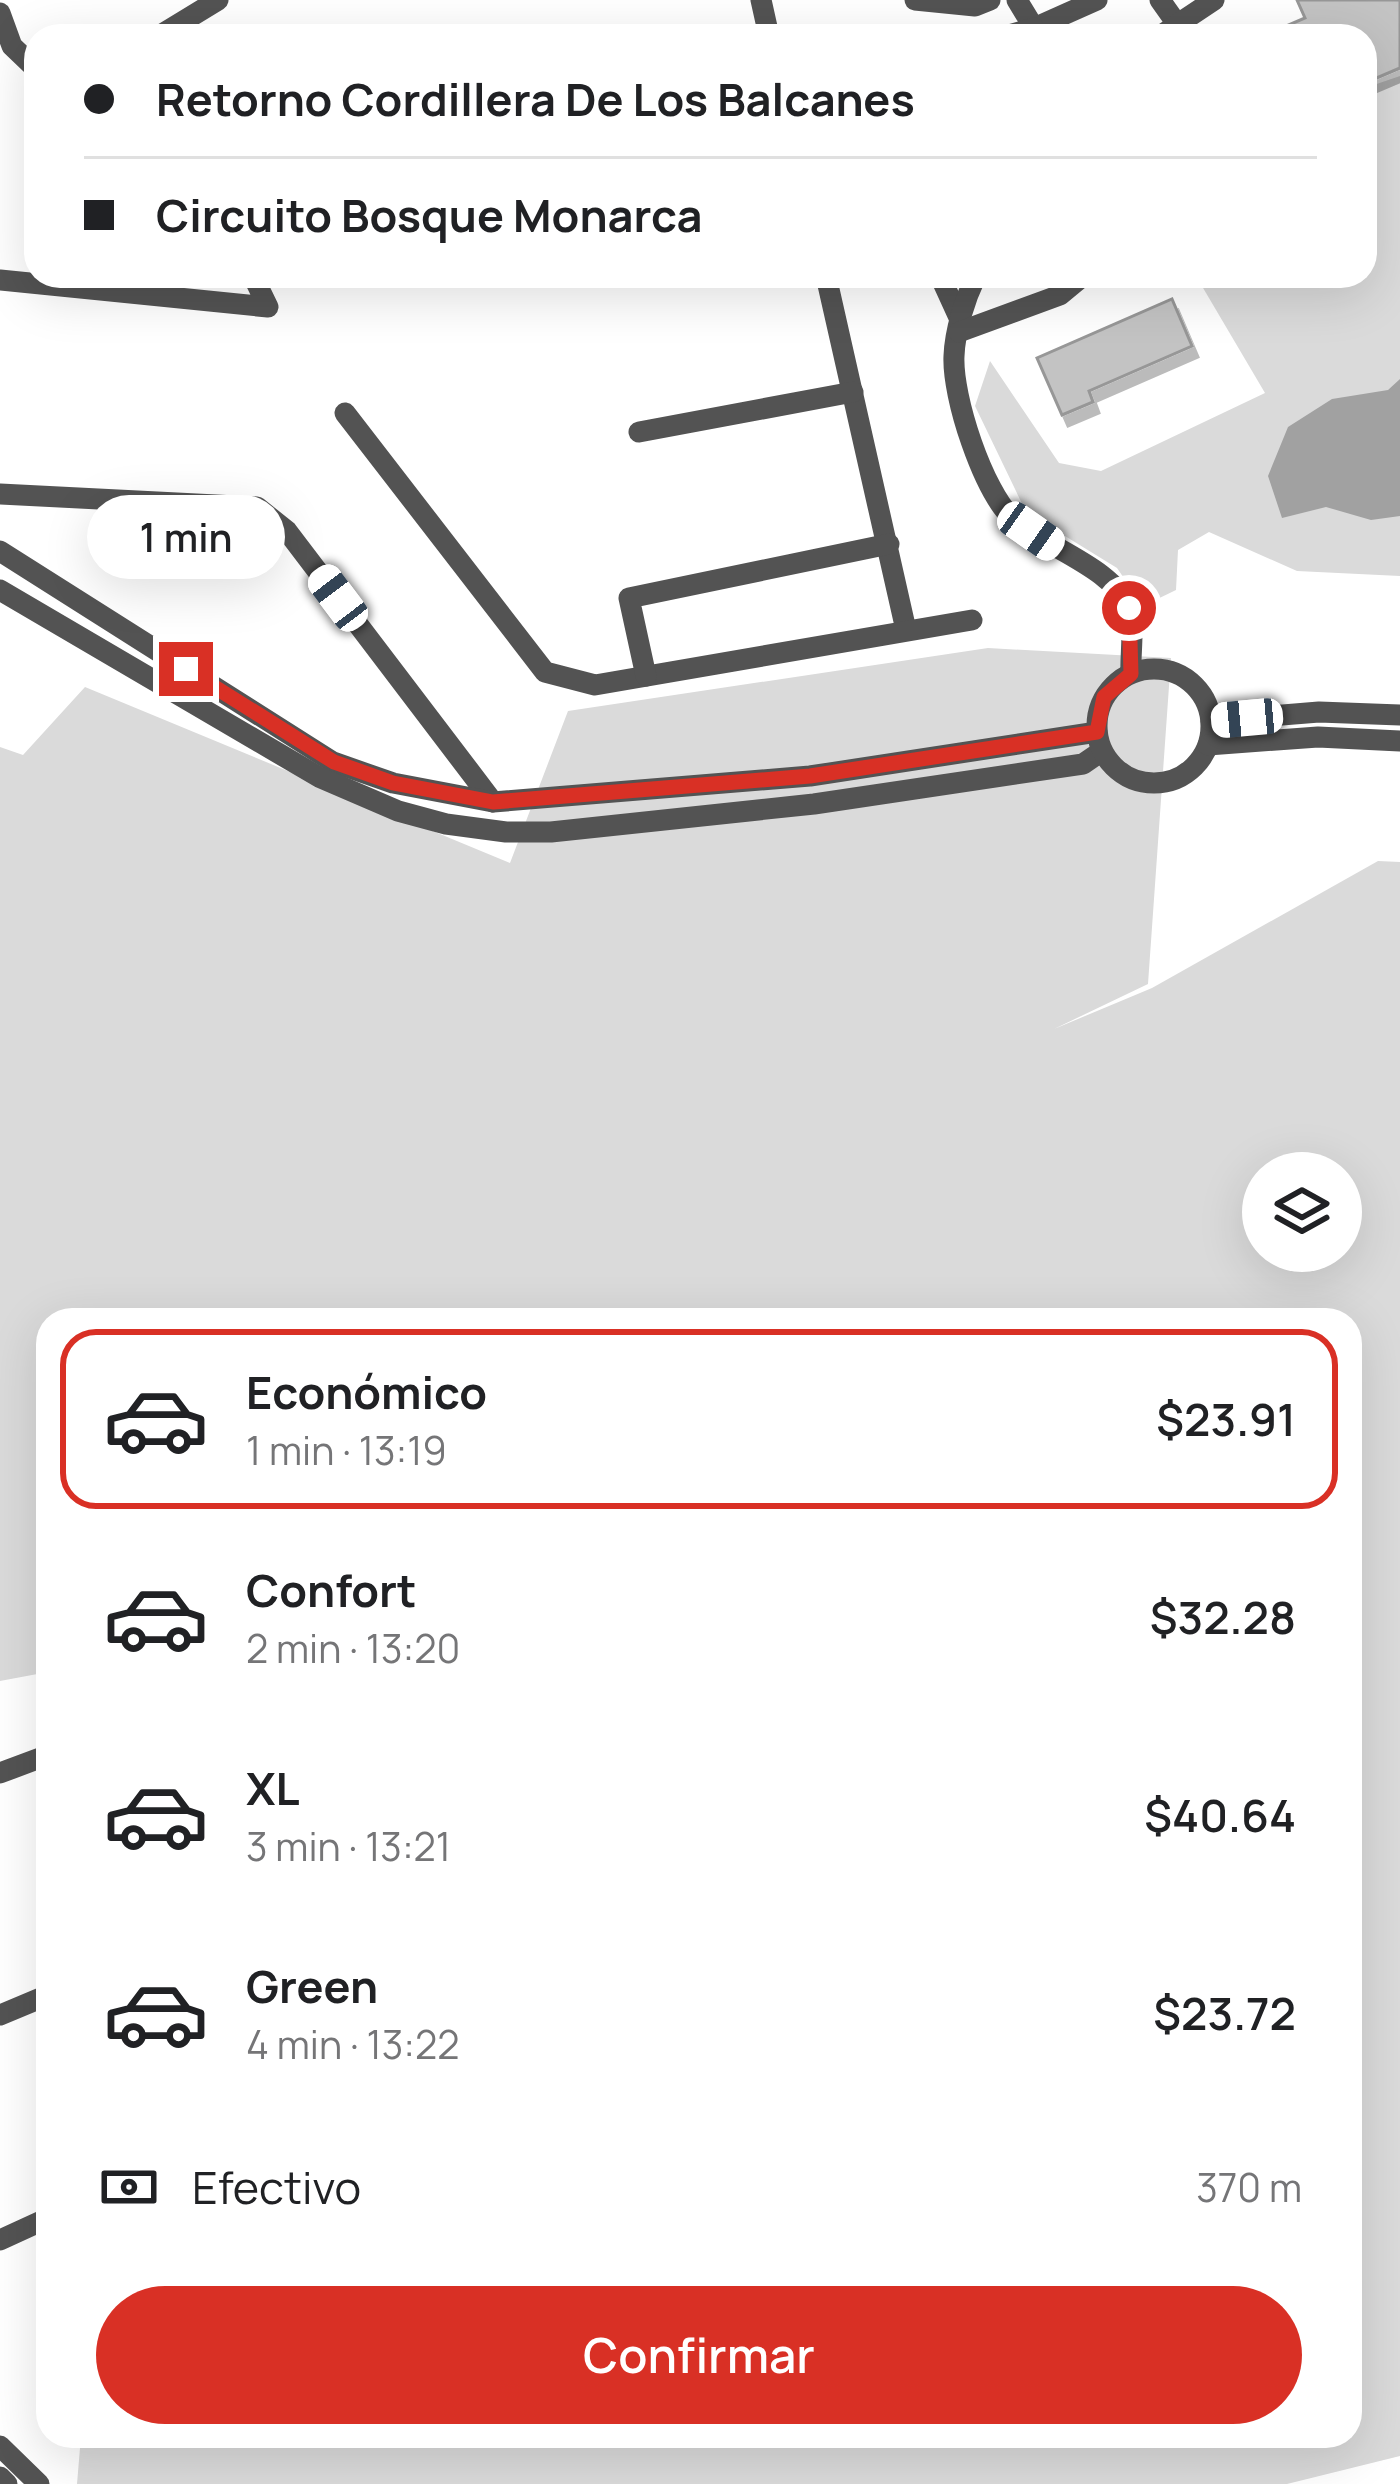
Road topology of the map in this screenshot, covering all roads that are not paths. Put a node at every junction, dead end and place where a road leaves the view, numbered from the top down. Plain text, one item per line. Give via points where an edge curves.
1 (218, 0) edge
2 (915, 0) edge
3 (990, 0) edge
4 (1097, 0) edge
5 (1213, 0) edge
6 (0, 13) edge
7 (179, 24) edge
8 (1051, 24) edge
9 (1178, 24) edge
10 (12, 46) junction
11 (24, 57) edge
12 (0, 66) edge
13 (79, 288) edge
14 (259, 288) edge
15 (829, 288) edge
16 (945, 288) edge
17 (972, 288) edge
18 (1069, 288) edge
19 (960, 327) junction
20 (853, 392) junction
21 (345, 413) dead end
22 (640, 432) dead end
23 (0, 494) edge
24 (889, 544) junction
25 (0, 550) edge
26 (0, 590) edge
27 (972, 620) dead end
28 (906, 630) junction
29 (1131, 674) junction
30 (646, 676) junction
31 (1400, 715) edge
32 (1211, 721) junction
33 (1400, 741) edge
34 (1099, 742) junction
35 (1208, 745) junction
36 (493, 802) junction
37 (36, 1760) edge
38 (0, 1773) edge
39 (36, 2000) edge
40 (0, 2015) edge
41 (36, 2224) edge
42 (0, 2240) edge
43 (0, 2446) edge
44 (0, 2477) edge
45 (7, 2484) edge
46 (39, 2484) edge

1 - 7 street
2 - 3 street
4 - 8 street
5 - 9 street
6 - 10 street
10 - 11 street
10 - 12 street
13 - 14 street via 268,307
15 - 20 street
16 - 19 street
17 - 19 street
18 - 19 street
19 - 29 street via 954,356 961,412 982,467 1010,517 1099,572 1129,608
20 - 22 street
20 - 24 street
21 - 30 street via 545,672 595,685
23 - 36 street via 257,507 287,531
24 - 28 street
24 - 30 street via 629,598
25 - 36 street via 334,762
26 - 34 street via 319,777 446,824 551,832 814,803 1083,764
27 - 28 street
28 - 30 street
29 - 32 street via 1173,672 1192,683
29 - 34 street via 1104,697
31 - 32 street
32 - 35 street
33 - 35 street
34 - 35 street via 1113,767 1148,784 1167,783 1199,762
34 - 36 street
37 - 38 street
39 - 40 street
41 - 42 street
43 - 46 street
44 - 45 street

